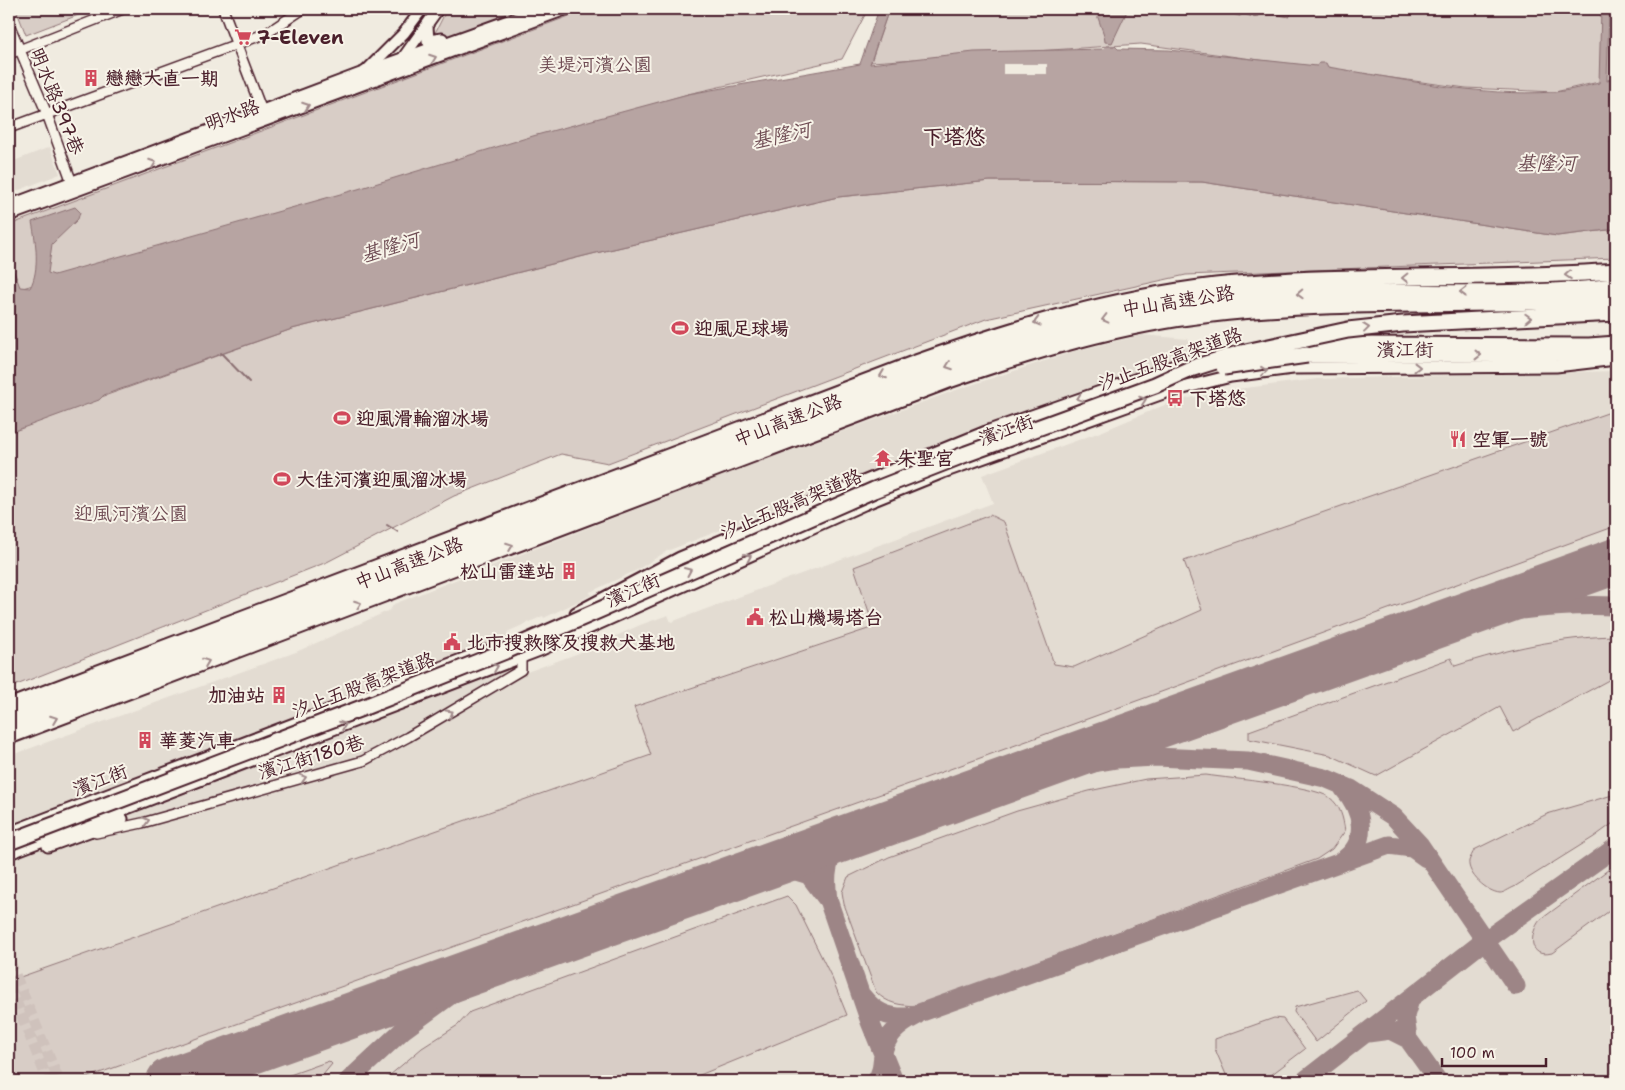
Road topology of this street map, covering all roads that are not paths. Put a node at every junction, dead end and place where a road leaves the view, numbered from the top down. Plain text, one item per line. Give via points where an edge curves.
1 (123, 9) edge
2 (223, 9) edge
3 (303, 9) edge
4 (422, 9) edge
5 (438, 9) edge
6 (542, 9) edge
7 (565, 9) edge
8 (9, 24) edge
9 (427, 26) junction
10 (483, 31) junction
11 (236, 44) junction
12 (19, 50) junction
13 (9, 54) edge
14 (403, 58) junction
15 (366, 72) junction
16 (388, 75) junction
17 (262, 111) junction
18 (47, 114) junction
19 (9, 128) edge
20 (125, 173) junction
21 (74, 186) junction
22 (9, 206) edge
23 (9, 215) edge
24 (9, 220) edge
25 (1616, 271) edge
26 (1616, 286) edge
27 (1616, 299) edge
28 (1616, 313) edge
29 (1616, 342) edge
30 (1291, 347) junction
31 (1616, 353) edge
32 (1616, 359) edge
33 (1293, 368) junction
34 (1155, 385) junction
35 (646, 574) junction
36 (656, 599) junction
37 (520, 657) junction
38 (9, 707) edge
39 (9, 723) edge
40 (286, 726) junction
41 (9, 736) edge
42 (249, 761) junction
43 (9, 831) edge
44 (81, 834) junction
45 (9, 842) edge
46 (9, 853) edge
47 (9, 861) edge

1 - 12 street
2 - 11 street
3 - 11 street via 267,33
4 - 15 street, 明水路
5 - 9 street, 明水路
6 - 10 main road
16 -> 7 main road
8 - 12 street, 明水路397巷
9 - 10 main road via 430,42
9 - 14 street, 明水路
10 - 14 main road
11 - 17 street
11 - 18 street
12 - 13 street
12 - 18 street, 明水路397巷
14 - 15 main road
14 - 16 street, 明水路
15 - 17 main road, 明水路
20 -> 16 main road, 明水路
17 - 21 main road, 明水路
18 - 19 street
18 - 21 street, 明水路397巷
20 - 21 main road, 明水路
20 - 24 main road
21 - 22 main road, 明水路
21 - 23 main road, 明水路
25 -> 38 highway, bridge via 1557,276 1285,281 1216,286 1152,295 1009,330
26 -> 39 highway, 中山高速公路, bridge via 1544,291 1350,293 1236,299 1165,308 1054,332 912,380
41 -> 27 highway, 中山高速公路, bridge via 946,381 1075,340 1144,324 1272,308
34 -> 28 highway, 汐止五股高架道路, bridge via 1190,369 1242,353 1348,330 1403,324
29 - 30 main road, 濱江街 via 1341,342
30 - 33 main road
30 -> 35 main road, 濱江街 via 1203,356 1135,379 986,432
34 -> 31 highway, bridge via 1252,361 1307,355
33 -> 32 main road, 濱江街 via 1556,366
36 -> 33 main road, 濱江街 via 864,504 1074,424 1204,382
45 -> 34 highway, 汐止五股高架道路, bridge via 508,650 874,490
35 - 36 main road
35 - 40 main road, 濱江街 via 581,611
36 - 37 main road, 濱江街
42 -> 37 main road, 濱江街
44 -> 37 street, 濱江街180巷 via 142,823 363,761 521,670
40 - 43 main road, 濱江街
40 - 43 main road, 濱江街
42 - 44 main road, 濱江街 via 228,777
42 - 46 main road, 濱江街
44 - 47 main road, 濱江街

